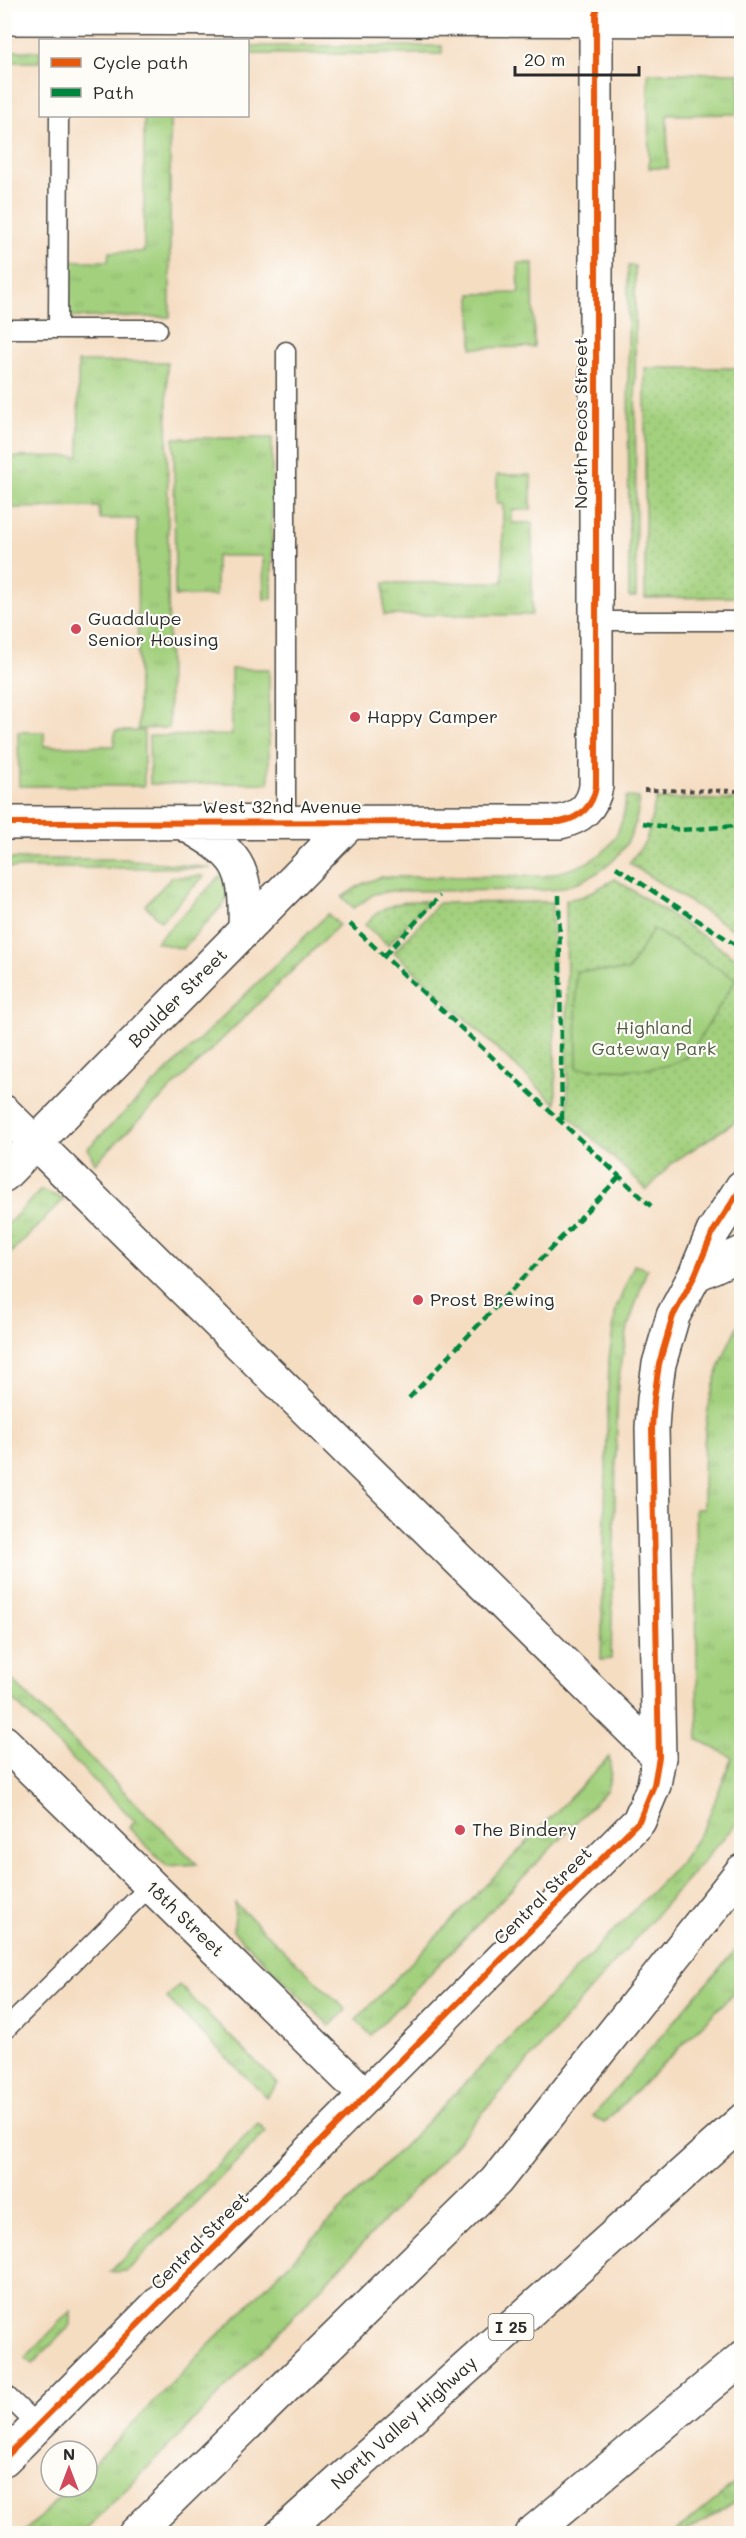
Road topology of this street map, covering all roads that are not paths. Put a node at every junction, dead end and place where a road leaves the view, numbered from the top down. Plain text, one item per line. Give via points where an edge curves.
1 (596, 12) edge
2 (12, 14) edge
3 (741, 20) edge
4 (59, 29) edge
5 (59, 117) edge
6 (4, 329) edge
7 (58, 329) junction
8 (158, 329) dead end
9 (286, 351) dead end
10 (596, 621) junction
11 (741, 621) edge
12 (286, 822) junction
13 (351, 822) junction
14 (560, 822) joint
15 (4, 823) edge
16 (183, 823) junction
17 (245, 930) junction
18 (4, 1112) edge
19 (36, 1143) junction
20 (4, 1175) edge
21 (741, 1187) edge
22 (741, 1253) edge
23 (695, 1275) junction
24 (4, 1742) edge
25 (658, 1757) junction
26 (741, 1871) edge
27 (151, 1885) junction
28 (4, 2031) edge
29 (366, 2096) junction
30 (741, 2121) edge
31 (741, 2358) edge
32 (4, 2393) edge
33 (38, 2426) junction
34 (4, 2459) edge
35 (135, 2534) edge
36 (280, 2534) edge
37 (531, 2534) edge

1 - 3 main road
1 - 4 main road
1 - 10 main road, North Pecos Street
2 - 4 main road
5 - 7 lane
6 - 7 lane
7 - 8 lane
9 - 12 lane
10 - 11 lane
10 - 14 main road, North Pecos Street via 595,790 583,813
12 - 13 main road, West 32nd Avenue
12 - 16 main road, West 32nd Avenue
13 - 14 main road, West 32nd Avenue
13 - 17 main road, Boulder Street
15 - 16 main road, West 32nd Avenue
16 - 17 main road via 227,850 240,870 246,894
17 - 19 main road, Boulder Street
18 - 19 main road
19 - 20 main road, Boulder Street
19 - 25 main road
21 - 23 main road, Central Street via 713,1232
22 - 23 main road
23 - 25 main road, Central Street via 665,1338 654,1399
24 - 27 main road, 18th Street
25 - 29 main road, Central Street via 654,1785 639,1821
26 - 35 main road via 496,2181
27 - 28 lane
27 - 29 main road, 18th Street
29 - 33 main road, Central Street
30 - 36 main road, North Valley Highway / I 25
31 - 37 main road
32 - 33 lane
33 - 34 main road, Central Street

